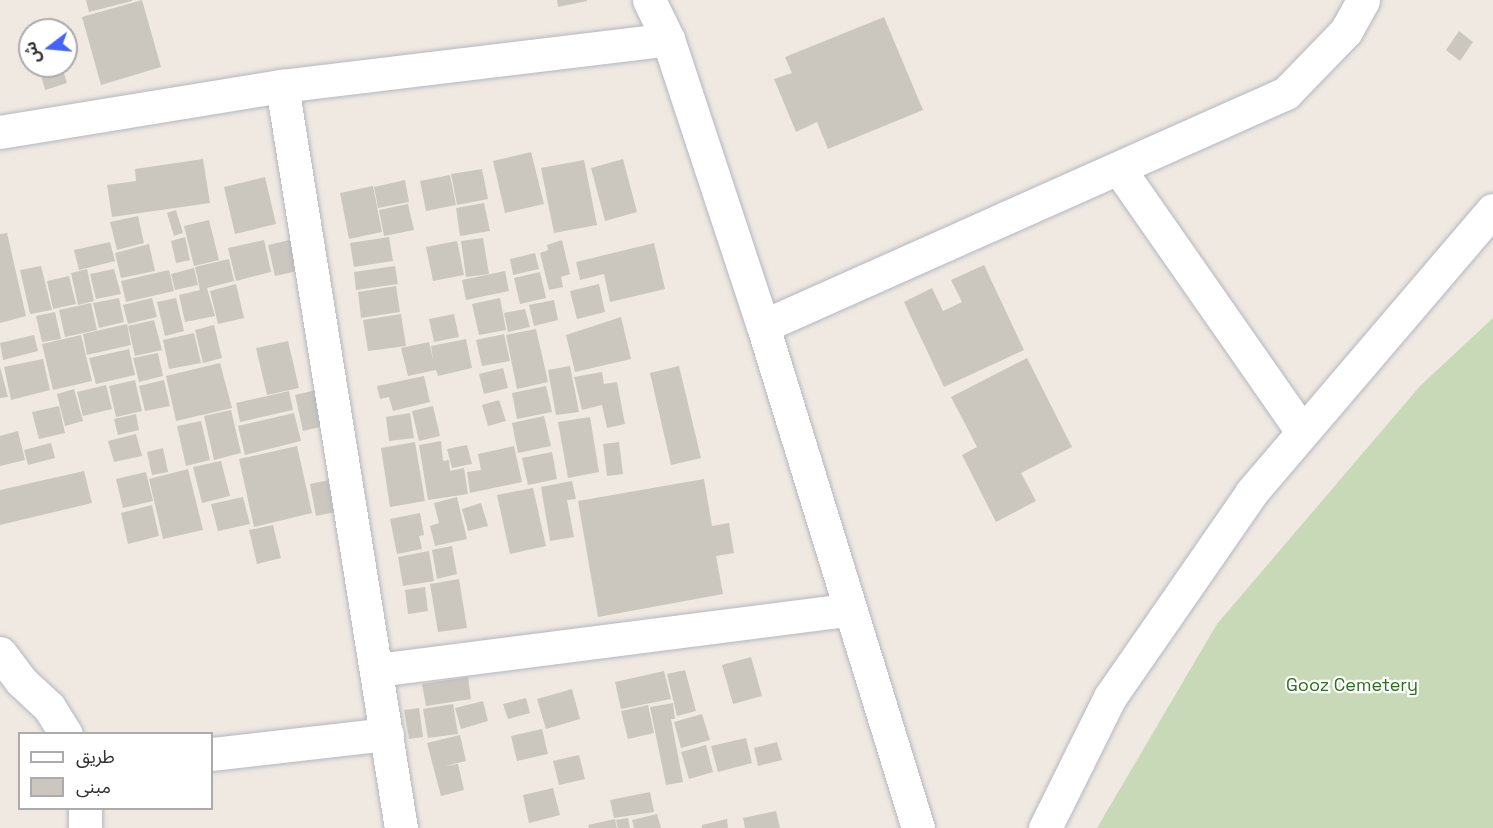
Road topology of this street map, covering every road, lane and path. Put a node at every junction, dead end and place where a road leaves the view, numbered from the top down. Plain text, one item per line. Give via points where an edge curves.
1 (649, 0) edge
2 (1363, 0) edge
3 (668, 39) junction
4 (282, 86) junction
5 (0, 132) edge
6 (1119, 170) junction
7 (1493, 210) edge
8 (763, 326) junction
9 (1302, 431) junction
10 (850, 609) junction
11 (0, 652) edge
12 (377, 670) junction
13 (65, 732) edge
14 (387, 734) junction
15 (213, 754) edge
16 (85, 810) edge
17 (85, 828) edge
18 (401, 828) edge
19 (918, 828) edge
20 (1045, 828) edge

1 - 3 street
2 - 6 street via 1346,31 1286,93
3 - 4 street
3 - 8 street
4 - 5 street
4 - 12 street
6 - 8 street
6 - 9 street
7 - 9 street
8 - 10 street
9 - 20 street via 1251,493 1110,697
10 - 12 street
10 - 19 street
11 - 13 street via 21,681 49,707
12 - 14 street
14 - 15 street
14 - 18 street
16 - 17 street

